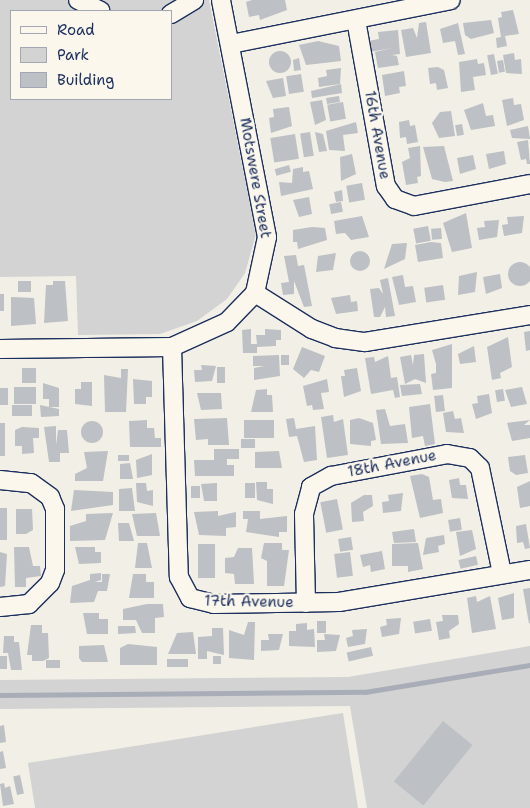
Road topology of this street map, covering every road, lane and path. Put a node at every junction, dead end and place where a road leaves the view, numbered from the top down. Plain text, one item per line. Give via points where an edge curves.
1 (78, 0) edge
2 (194, 0) edge
3 (221, 0) edge
4 (451, 0) edge
5 (99, 10) edge
6 (172, 13) edge
7 (356, 20) junction
8 (231, 44) junction
9 (530, 184) edge
10 (255, 293) junction
11 (530, 315) edge
12 (172, 347) junction
13 (0, 349) edge
14 (0, 480) edge
15 (530, 570) edge
16 (502, 573) junction
17 (306, 603) junction
18 (0, 607) edge

1 - 5 street
2 - 6 street
3 - 8 street, Motswere Street
4 - 7 street
7 - 8 street
7 - 9 street, 16th Avenue via 386,186 394,199 414,206
8 - 10 street, Motswere Street via 267,236
10 - 11 street via 312,329 335,338 364,342
10 - 12 street via 227,322
12 - 13 street
12 - 17 street, 17th Avenue via 179,577 183,589 200,603
14 - 18 street via 31,483 50,497 55,509 54,570 50,583 29,604
15 - 16 street, 17th Avenue
16 - 17 street, 17th Avenue via 339,602
16 - 17 street, 18th Avenue via 480,468 470,458 447,454 331,476 311,487 304,514

